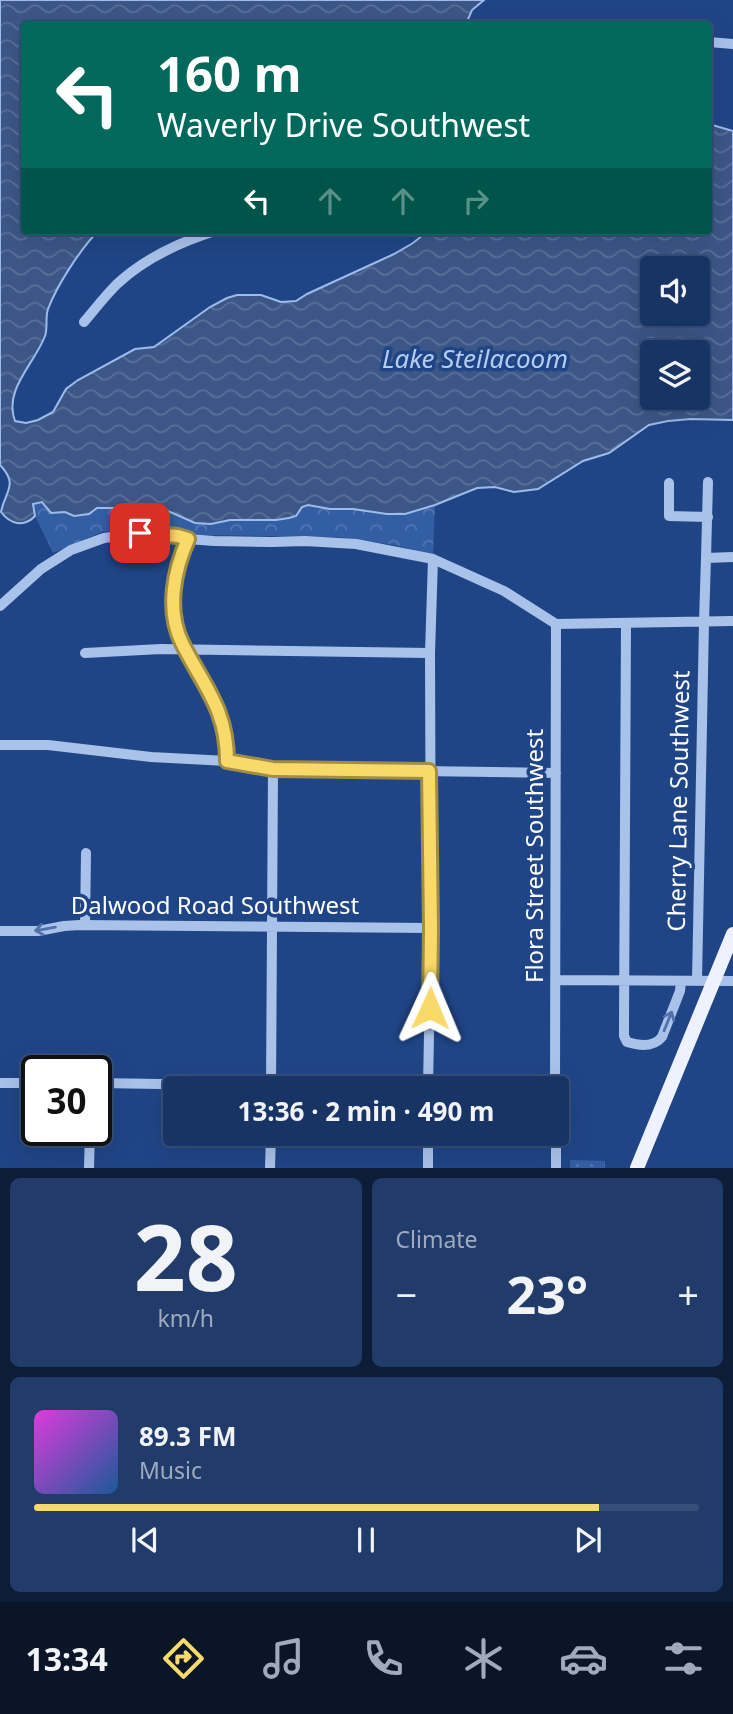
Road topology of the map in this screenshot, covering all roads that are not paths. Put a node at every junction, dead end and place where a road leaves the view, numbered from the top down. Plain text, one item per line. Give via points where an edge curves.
1 (712, 42) edge
2 (733, 44) edge
3 (205, 235) edge
4 (84, 322) dead end
5 (708, 482) dead end
6 (669, 483) dead end
7 (708, 517) junction
8 (188, 539) junction
9 (733, 557) edge
10 (706, 558) junction
11 (433, 559) junction
12 (0, 606) edge
13 (733, 621) edge
14 (704, 622) junction
15 (626, 623) junction
16 (556, 624) junction
17 (186, 649) junction
18 (85, 653) dead end
19 (430, 653) junction
20 (0, 746) edge
21 (227, 761) junction
22 (273, 769) junction
23 (429, 771) junction
24 (556, 773) junction
25 (86, 853) dead end
26 (85, 925) junction
27 (272, 927) junction
28 (431, 929) junction
29 (0, 931) edge
30 (733, 934) edge
31 (556, 980) junction
32 (624, 981) junction
33 (681, 981) junction
34 (697, 981) junction
35 (713, 981) junction
36 (733, 981) edge
37 (271, 1076) edge
38 (428, 1076) edge
39 (555, 1076) edge
40 (0, 1083) edge
41 (21, 1083) edge
42 (112, 1083) edge
43 (163, 1085) edge
44 (90, 1146) edge
45 (271, 1146) edge
46 (428, 1146) edge
47 (556, 1146) edge
48 (637, 1167) edge
49 (89, 1168) edge
50 (270, 1168) edge
51 (428, 1168) edge
52 (555, 1168) edge

1 - 2 street
3 - 4 street via 141,265 118,283
5 - 7 street, Cherry Lane Southwest
6 - 7 street via 668,516
7 - 10 street, Cherry Lane Southwest
8 - 11 street via 356,544
8 - 12 street via 140,533 104,538 57,558
8 - 17 street via 179,560 174,600
9 - 10 street
10 - 14 street, Cherry Lane Southwest
11 - 16 street via 504,591
11 - 19 street
13 - 14 street
14 - 15 street
14 - 34 street, Cherry Lane Southwest
15 - 16 street
15 - 32 street
16 - 24 street, Flora Street Southwest
17 - 18 street
17 - 19 street
17 - 21 street via 219,711
19 - 23 street
20 - 21 street via 48,745
21 - 22 street
22 - 23 street
22 - 27 street
23 - 24 street
23 - 28 street
24 - 31 street, Flora Street Southwest
25 - 26 street
26 - 27 street, Dalwood Road Southwest
26 -> 29 street, Dalwood Road Southwest
27 - 28 street, Dalwood Road Southwest
27 - 37 street
28 - 38 street
30 - 35 main road
31 - 32 street
31 - 39 street, Flora Street Southwest
32 - 33 street
32 -> 33 street via 625,1039 632,1044 653,1044 662,1037
33 - 34 street
34 - 35 street
35 - 36 street
35 - 48 main road
40 - 41 street
42 - 43 street
44 - 49 street
45 - 50 street
46 - 51 street
47 - 52 street

